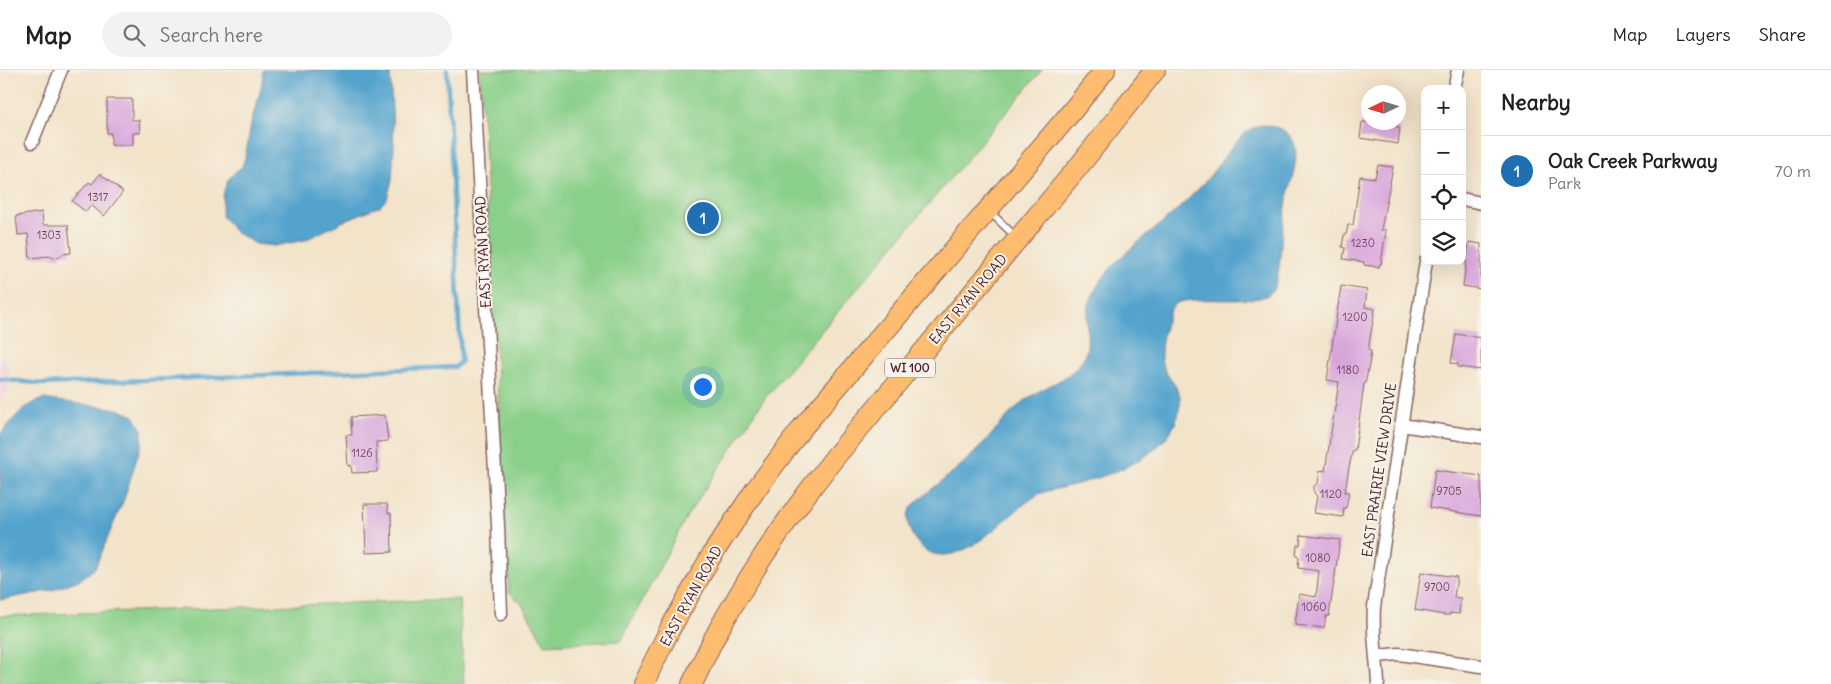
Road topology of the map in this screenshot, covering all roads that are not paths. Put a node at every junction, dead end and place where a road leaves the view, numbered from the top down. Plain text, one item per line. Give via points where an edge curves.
1 (61, 70) edge
2 (473, 70) edge
3 (1105, 70) edge
4 (1155, 70) edge
5 (1458, 70) edge
6 (1455, 85) edge
7 (32, 142) dead end
8 (1466, 200) edge
9 (1481, 202) edge
10 (988, 210) junction
11 (1018, 239) junction
12 (1425, 265) edge
13 (1401, 425) junction
14 (1481, 437) edge
15 (500, 614) dead end
16 (1377, 656) junction
17 (1481, 666) edge
18 (643, 684) edge
19 (692, 684) edge
20 (1378, 684) edge

1 - 7 street
2 - 15 street, EAST RYAN ROAD
3 - 10 main road, EAST RYAN ROAD / WI 100
4 - 11 main road, EAST RYAN ROAD / WI 100
5 - 6 street
8 - 9 street
10 - 11 lane
10 - 18 main road, EAST RYAN ROAD / WI 100 via 802,428 756,489 713,554
11 - 19 main road, EAST RYAN ROAD / WI 100 via 799,503 719,629
12 - 13 street, EAST PRAIRIE VIEW DRIVE
13 - 14 street
13 - 16 street, EAST PRAIRIE VIEW DRIVE via 1374,607
16 - 17 street via 1399,654
16 - 20 street, EAST PRAIRIE VIEW DRIVE

